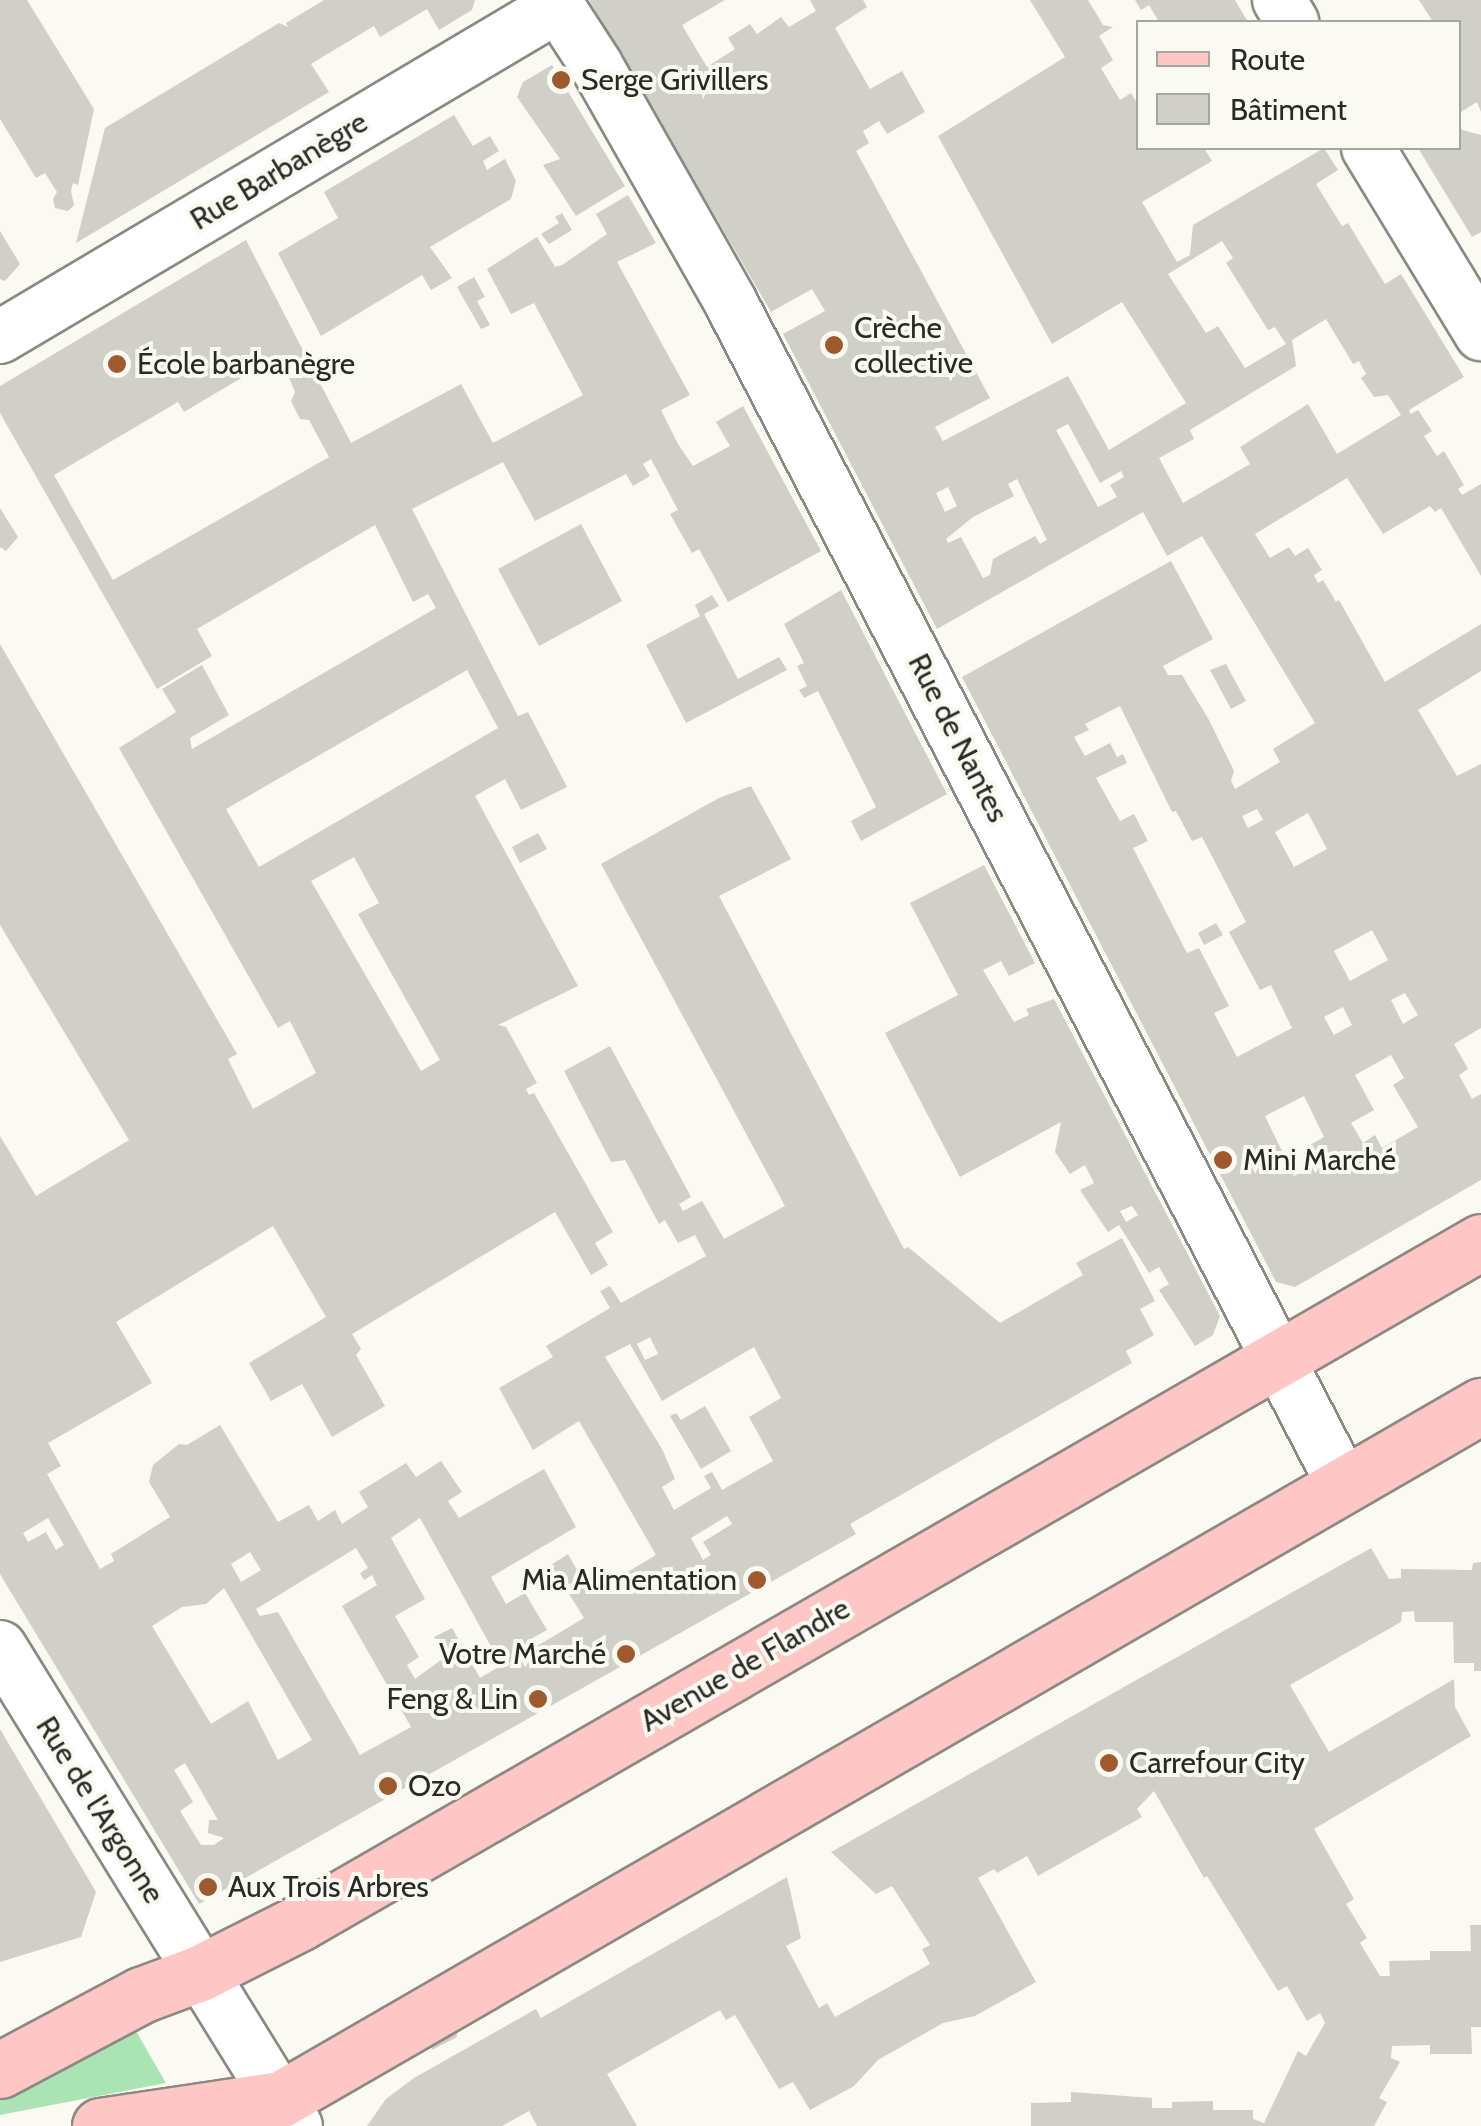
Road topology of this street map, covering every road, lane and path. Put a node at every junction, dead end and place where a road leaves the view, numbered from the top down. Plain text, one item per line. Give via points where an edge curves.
1 (556, 3) edge
2 (1369, 150) edge
3 (1481, 334) edge
4 (0, 337) edge
5 (1481, 1242) edge
6 (1276, 1359) junction
7 (1481, 1406) edge
8 (1344, 1486) junction
9 (0, 1647) edge
10 (200, 1972) junction
11 (0, 2070) edge
12 (288, 2113) edge
13 (100, 2126) edge

1 - 4 street, Rue Barbanègre
1 - 6 street, Rue de Nantes via 732,304
2 - 3 street
5 - 6 main road, Avenue de Flandre
6 - 8 street, Rue de Nantes
6 - 10 main road, Avenue de Flandre via 299,1923
7 - 8 main road
8 - 12 main road
9 - 10 street, Rue de l'Argonne
10 - 11 main road, Avenue de Flandre via 141,1995
10 - 12 street, Rue de l'Argonne
12 - 13 main road

